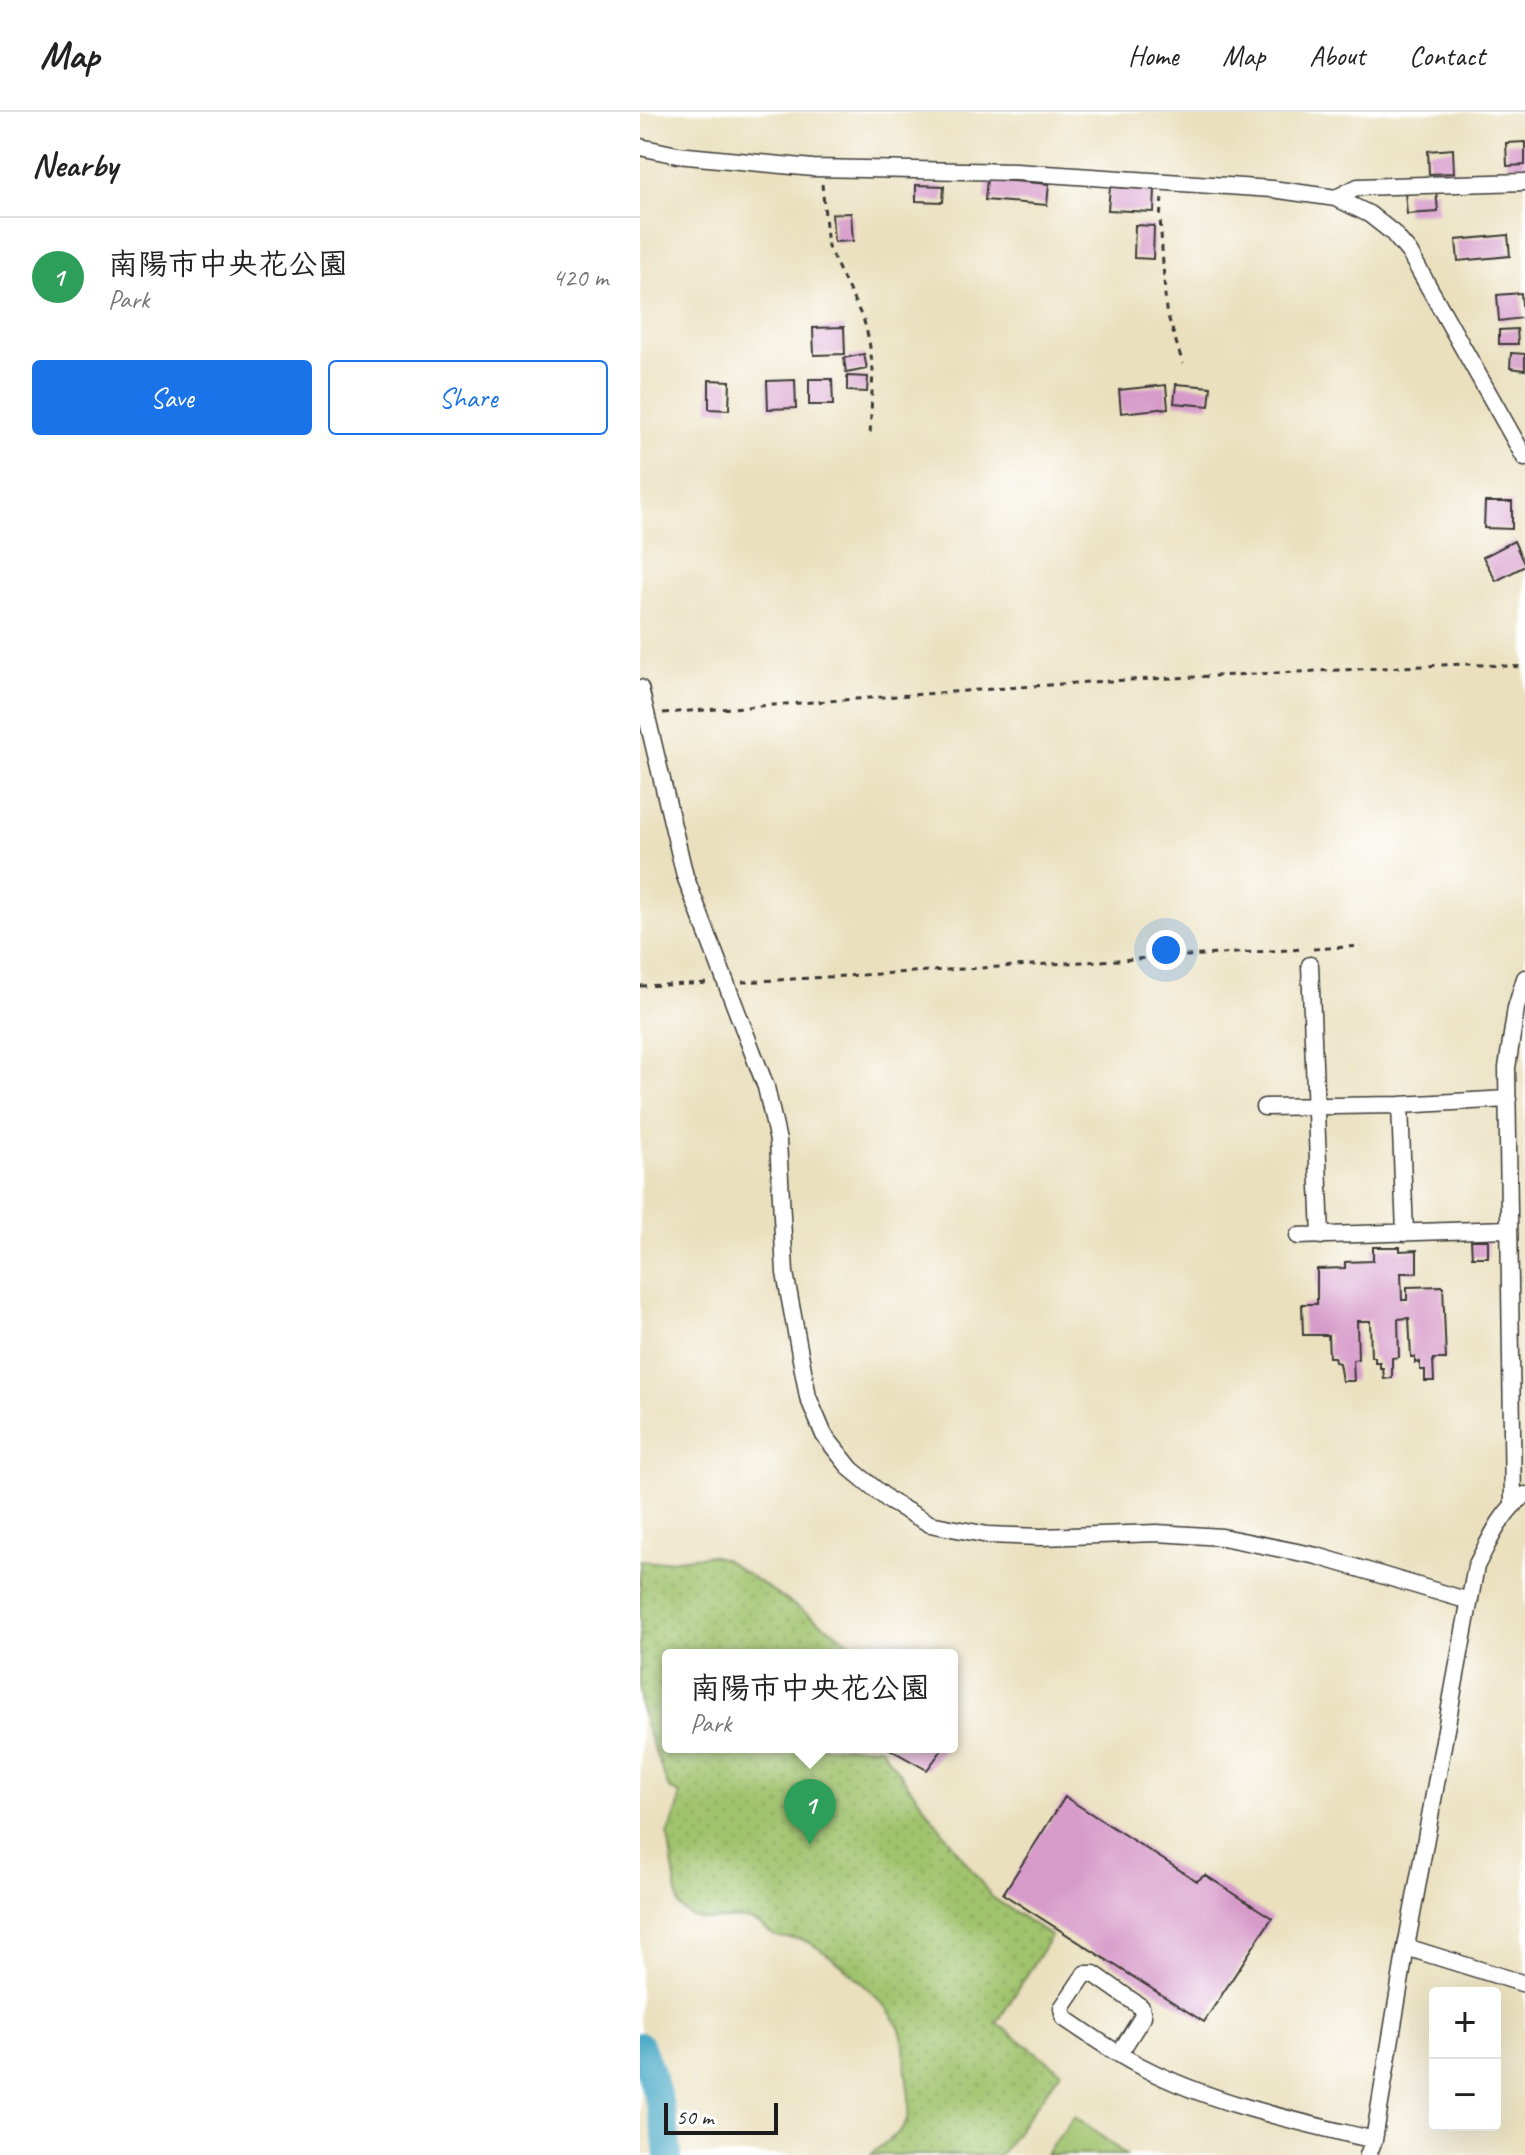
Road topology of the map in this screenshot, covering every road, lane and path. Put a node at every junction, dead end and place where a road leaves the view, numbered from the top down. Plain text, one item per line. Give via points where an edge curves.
1 (640, 147) edge
2 (821, 168) junction
3 (1163, 182) junction
4 (1525, 182) edge
5 (1336, 198) junction
6 (1183, 364) dead end
7 (870, 437) dead end
8 (1525, 458) edge
9 (1525, 667) edge
10 (640, 688) edge
11 (647, 715) junction
12 (1361, 946) dead end
13 (1310, 965) dead end
14 (1525, 978) edge
15 (728, 983) junction
16 (640, 986) edge
17 (1508, 1099) junction
18 (1400, 1105) junction
19 (1316, 1106) junction
20 (1264, 1107) dead end
21 (1508, 1229) junction
22 (1405, 1233) junction
23 (1298, 1236) dead end
24 (1321, 1236) junction
25 (1518, 1333) edge
26 (1519, 1499) edge
27 (1469, 1601) junction
28 (1406, 1947) junction
29 (1525, 1984) edge
30 (1119, 2054) junction
31 (1371, 2147) edge

1 - 2 street
2 - 3 street
2 - 7 path via 828,247 869,340
3 - 5 street
3 - 6 path via 1166,310
4 - 5 street via 1358,187
5 - 8 street via 1369,214 1409,252
9 - 11 path via 1464,664 1089,682
10 - 11 street
11 - 15 street via 685,876
12 - 15 path
13 - 19 street
14 - 17 street via 1507,1068
15 - 16 path
15 - 27 street via 766,1087 778,1141 785,1273 808,1397 824,1435 861,1478 930,1524 988,1535 1222,1537 1317,1556
17 - 18 street
17 - 21 street
18 - 19 street
18 - 22 street
19 - 20 street
19 - 24 street
21 - 22 street
21 - 25 street
22 - 24 street
23 - 24 street
25 - 26 street
26 - 27 street via 1476,1566
27 - 28 street
28 - 29 street
28 - 31 street
30 - 30 street via 1064,2018 1062,2008 1085,1974 1094,1974 1141,2007 1143,2016
30 - 31 street via 1182,2085

